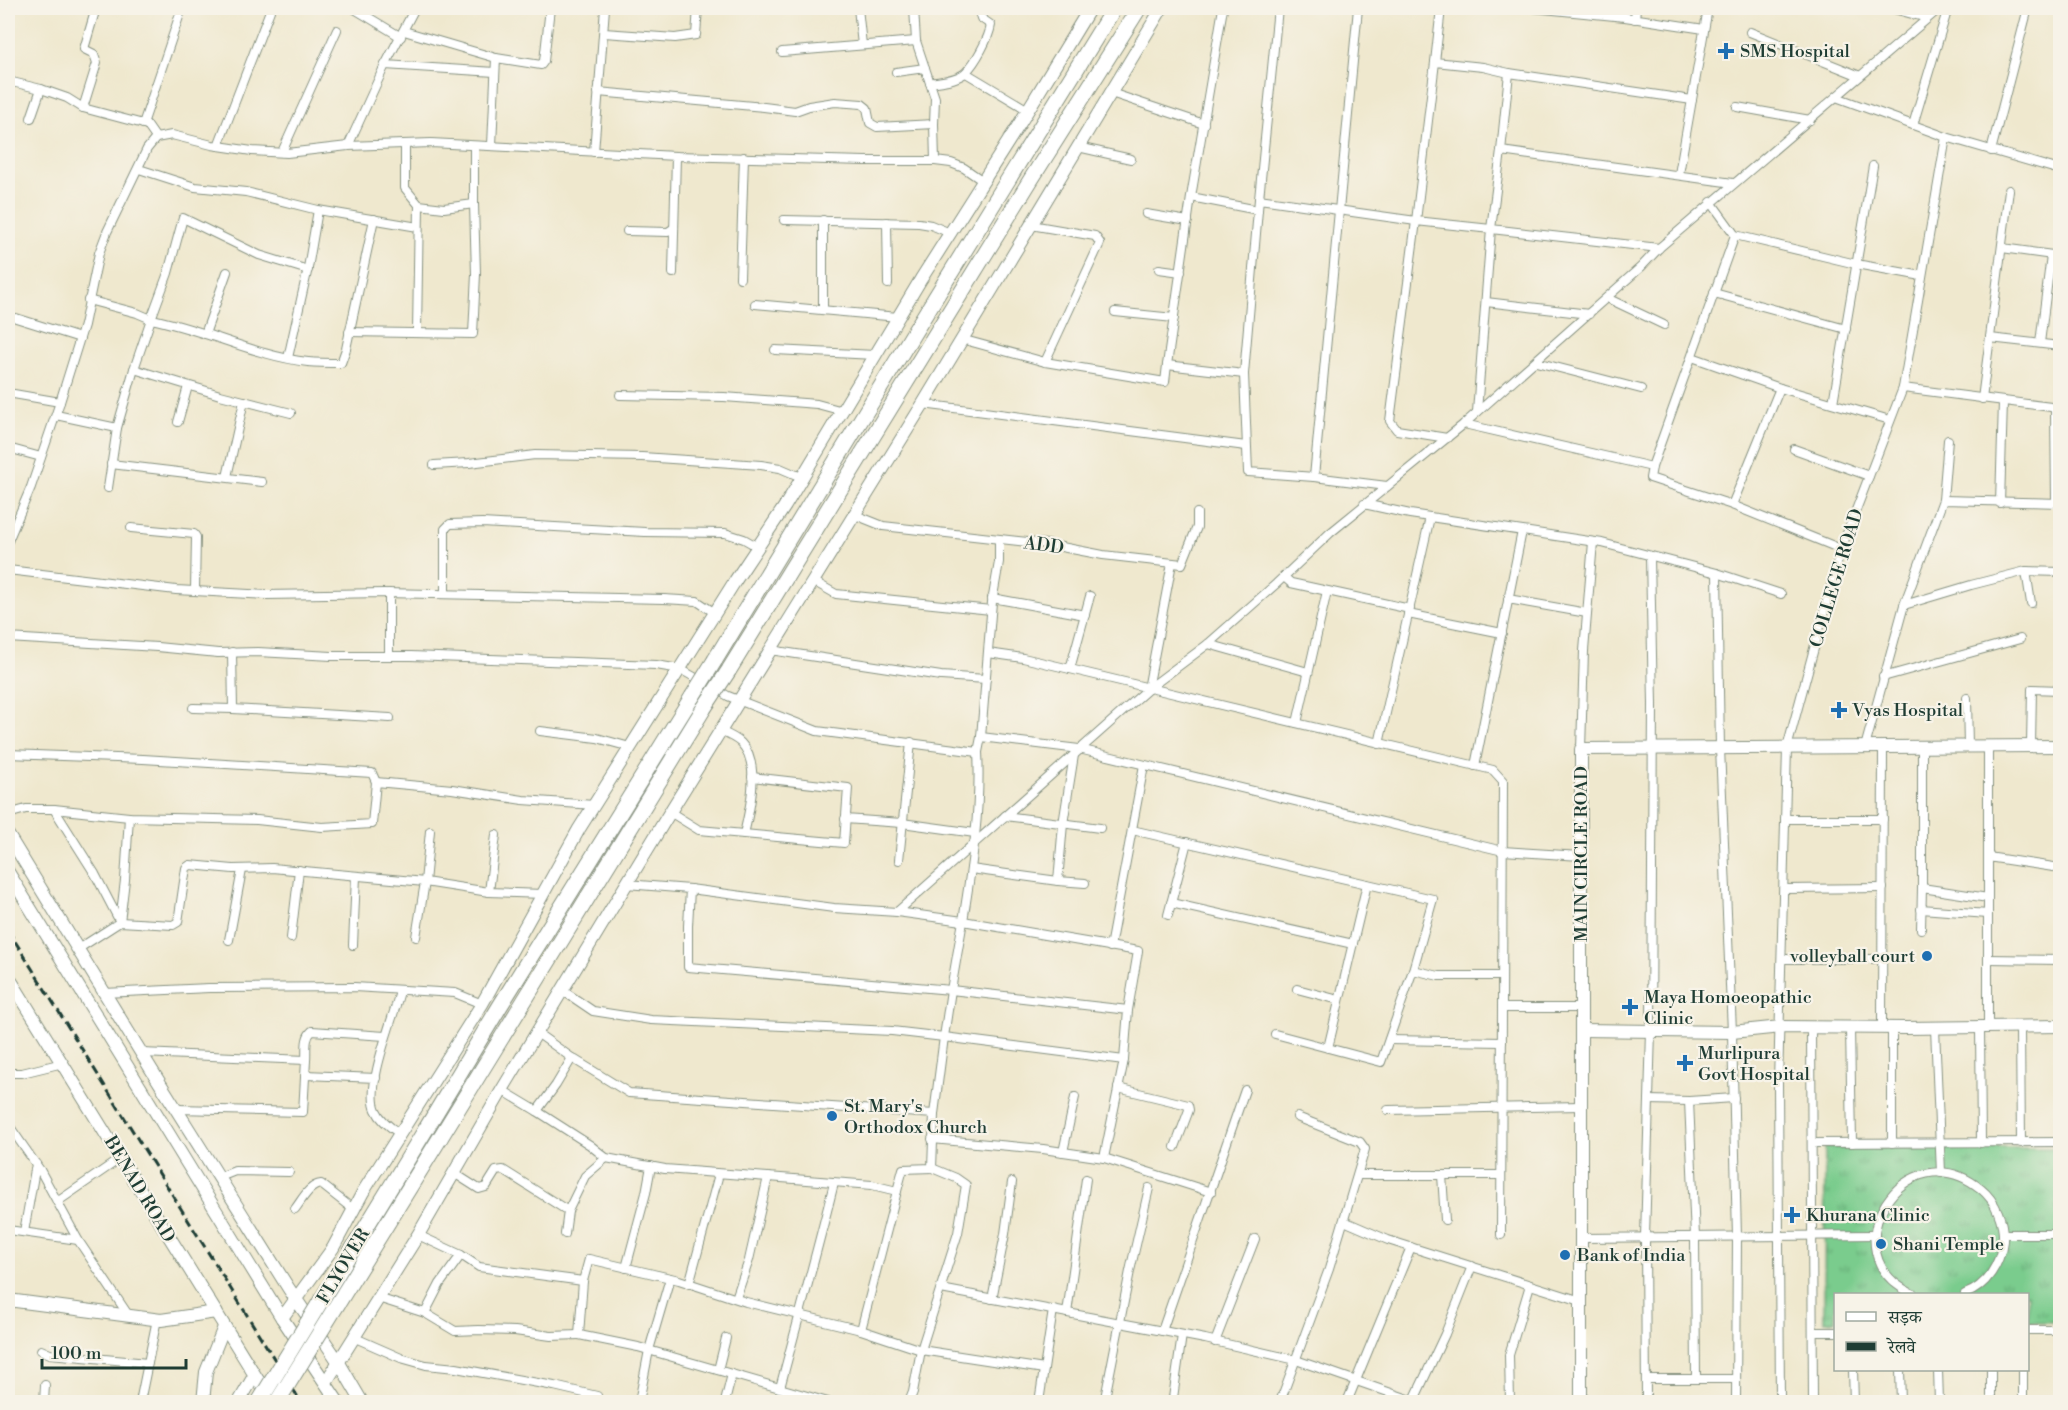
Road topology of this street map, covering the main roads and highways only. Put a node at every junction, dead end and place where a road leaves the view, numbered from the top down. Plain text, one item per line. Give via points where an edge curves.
1 (1089, 8) edge
2 (1114, 8) edge
3 (1139, 8) edge
4 (1162, 8) edge
5 (2061, 746) edge
6 (8, 835) edge
7 (8, 872) edge
8 (8, 976) edge
9 (2061, 1026) edge
10 (1581, 1030) junction
11 (8, 1300) edge
12 (297, 1301) junction
13 (216, 1312) junction
14 (282, 1318) junction
15 (224, 1327) junction
16 (338, 1361) junction
17 (254, 1376) junction
18 (326, 1382) junction
19 (203, 1399) edge
20 (215, 1402) edge
21 (239, 1402) edge
22 (259, 1402) edge
23 (271, 1402) edge
24 (277, 1402) edge
25 (338, 1402) edge
26 (362, 1402) edge
27 (1581, 1402) edge

1 - 12 main road via 843,411 594,805 482,1004
2 - 22 highway, FLYOVER, bridge
3 - 24 highway, FLYOVER, bridge
4 - 16 main road
5 - 10 main road, MAIN CIRCLE ROAD via 1581,749
6 - 12 main road
7 - 14 main road
8 - 13 main road, BENAD ROAD
9 - 10 main road via 1781,1027 1732,1032
10 - 27 main road, MAIN CIRCLE ROAD
11 - 13 main road via 157,1319
12 - 14 main road
12 - 16 main road
13 - 15 main road, BENAD ROAD
14 - 18 main road
15 - 17 main road, BENAD ROAD
15 - 19 main road via 207,1372
16 - 18 main road
16 - 26 main road
17 - 21 main road
17 - 23 main road, BENAD ROAD
18 - 25 main road
19 - 20 main road

